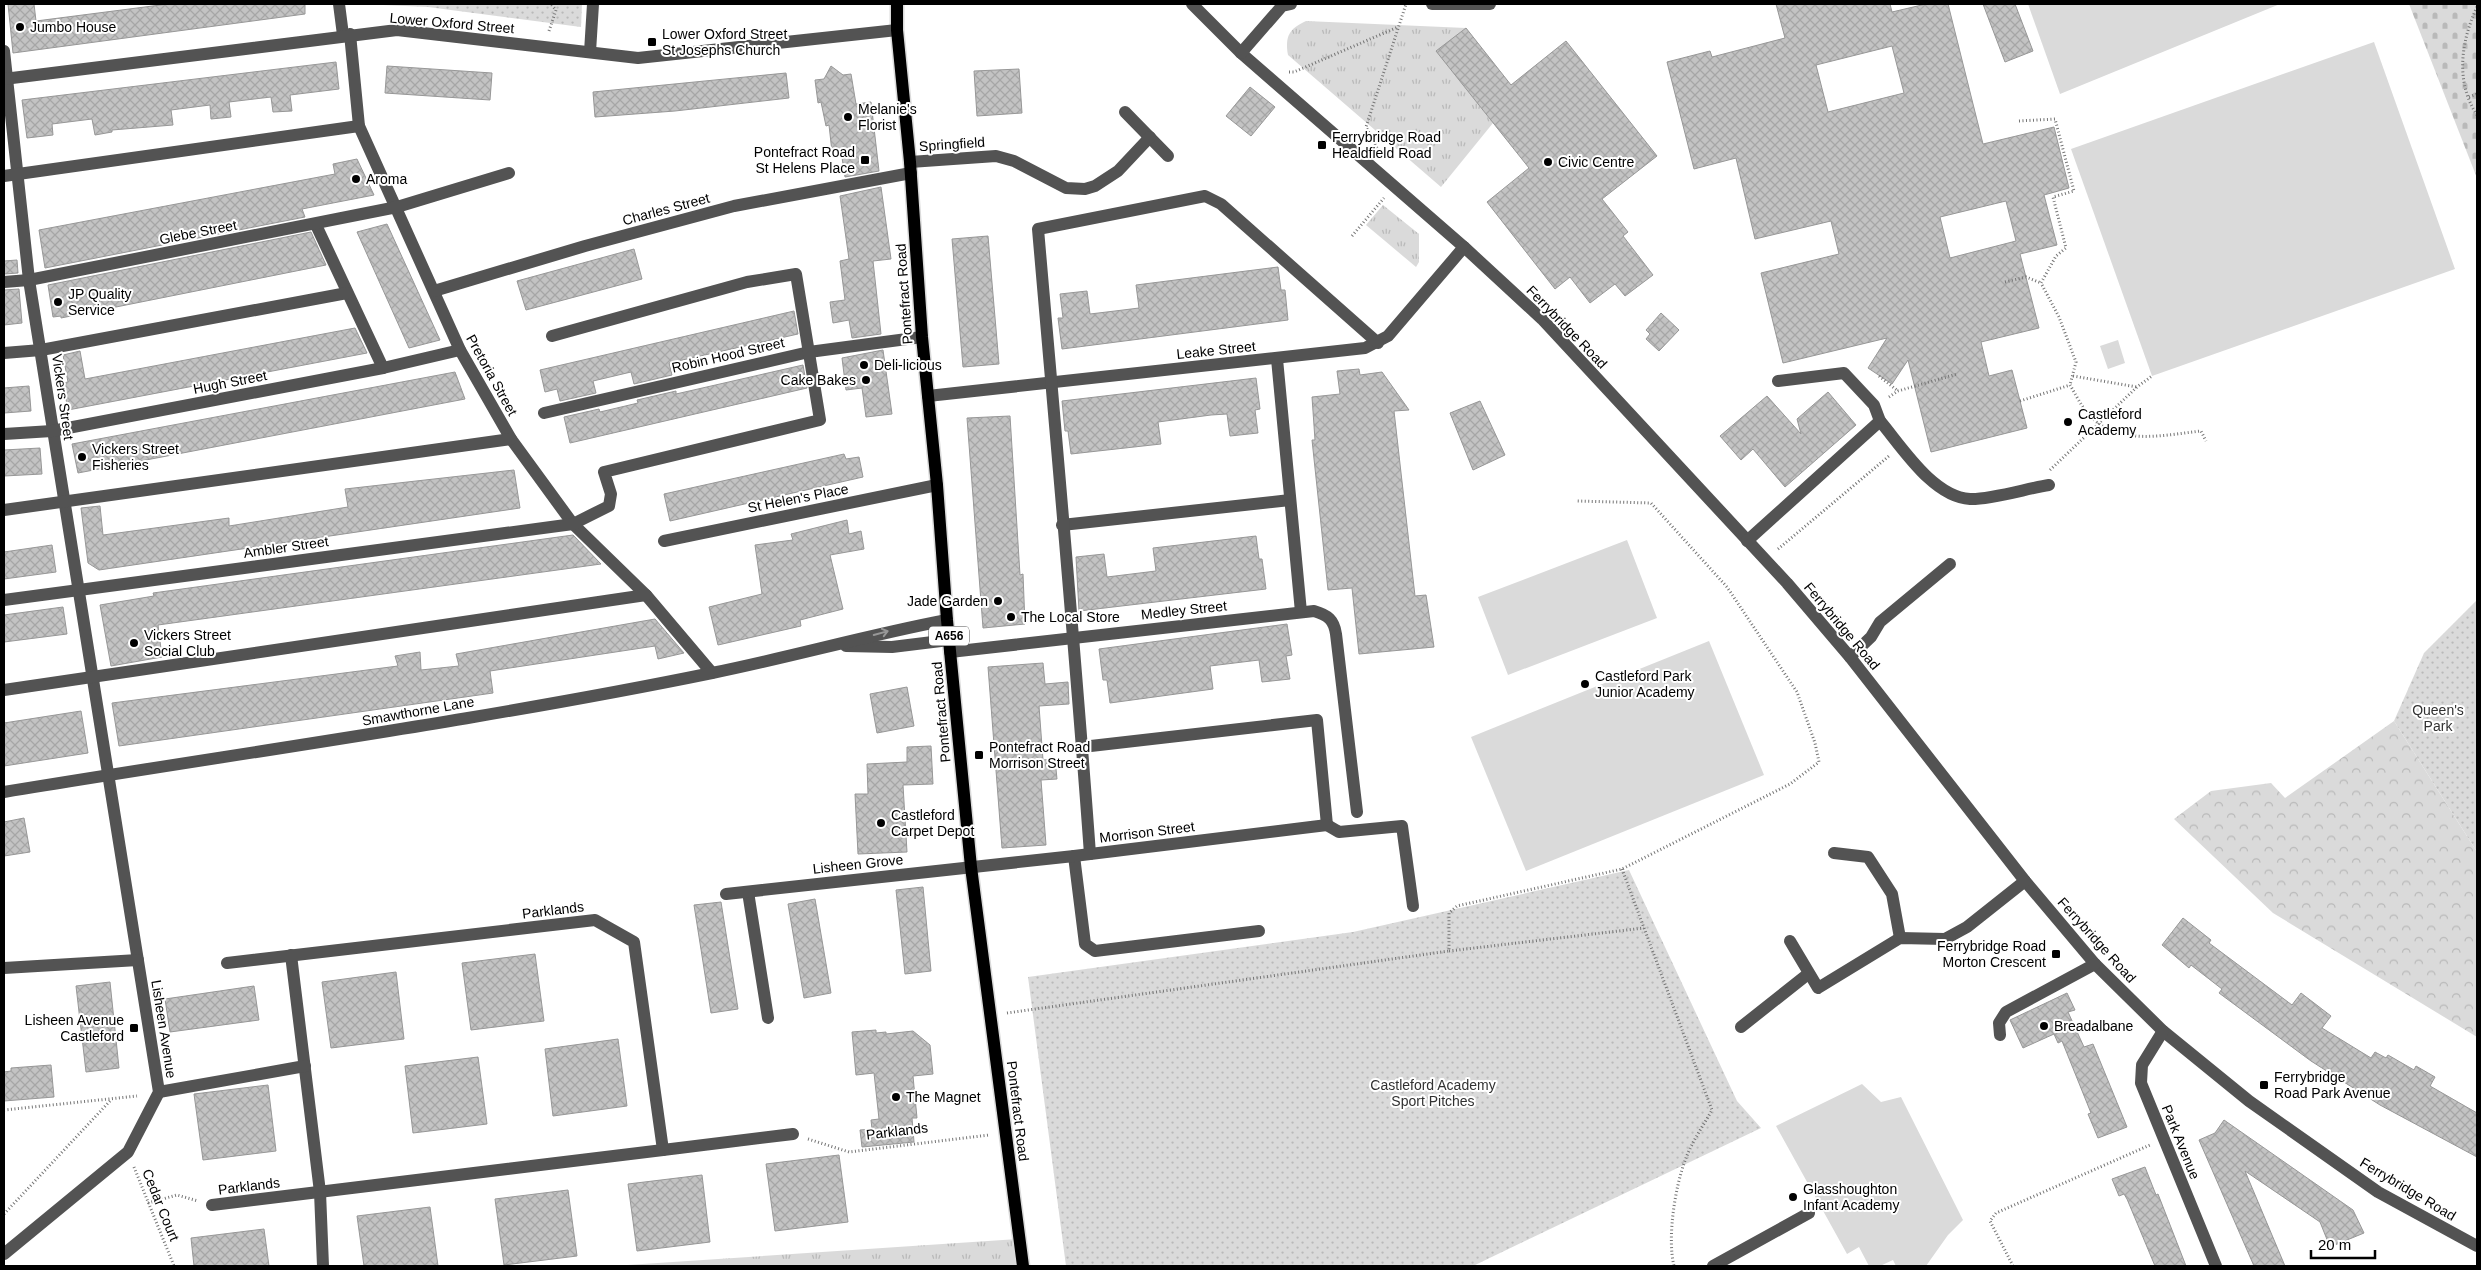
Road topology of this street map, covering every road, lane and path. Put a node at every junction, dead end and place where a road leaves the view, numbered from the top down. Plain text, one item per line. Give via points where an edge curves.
1 (339, 4) edge
2 (551, 4) edge
3 (593, 4) edge
4 (897, 4) edge
5 (1192, 4) edge
6 (1406, 4) edge
7 (1432, 4) edge
8 (1490, 4) edge
9 (1285, 5) edge
10 (2477, 7) edge
11 (1398, 27) junction
12 (897, 30) junction
13 (346, 35) junction
14 (544, 47) junction
15 (4, 51) edge
16 (590, 52) junction
17 (1241, 53) junction
18 (1283, 68) dead end
19 (6, 78) edge
20 (2477, 94) edge
21 (2469, 97) junction
22 (1125, 112) dead end
23 (2477, 115) edge
24 (2019, 121) dead end
25 (359, 126) junction
26 (1150, 137) junction
27 (1382, 155) dead end
28 (1168, 156) dead end
29 (910, 168) junction
30 (508, 173) dead end
31 (17, 174) junction
32 (4, 176) edge
33 (1380, 193) dead end
34 (397, 207) junction
35 (316, 224) junction
36 (1352, 236) dead end
37 (1464, 247) junction
38 (29, 280) junction
39 (4, 282) edge
40 (2005, 282) dead end
41 (2041, 283) junction
42 (434, 291) junction
43 (348, 293) junction
44 (552, 336) dead end
45 (922, 337) junction
46 (1378, 343) junction
47 (41, 350) junction
48 (460, 350) junction
49 (809, 352) junction
50 (4, 353) edge
51 (1277, 359) junction
52 (383, 368) junction
53 (1879, 376) dead end
54 (2073, 376) junction
55 (2152, 376) dead end
56 (1778, 381) dead end
57 (1051, 384) junction
58 (2070, 384) junction
59 (2137, 387) junction
60 (1898, 391) dead end
61 (928, 396) junction
62 (2020, 401) dead end
63 (544, 413) dead end
64 (2100, 424) junction
65 (1875, 425) junction
66 (52, 431) junction
67 (4, 434) edge
68 (511, 439) junction
69 (2206, 441) dead end
70 (2049, 471) junction
71 (2048, 480) junction
72 (937, 485) junction
73 (1290, 500) junction
74 (1577, 500) dead end
75 (64, 502) junction
76 (4, 510) edge
77 (573, 524) junction
78 (1062, 525) junction
79 (664, 541) dead end
80 (1747, 541) junction
81 (1778, 549) dead end
82 (1950, 564) dead end
83 (78, 590) junction
84 (646, 595) junction
85 (4, 600) edge
86 (1302, 612) junction
87 (947, 620) junction
88 (1074, 636) junction
89 (834, 646) junction
90 (950, 646) junction
91 (1850, 657) junction
92 (712, 673) junction
93 (92, 678) junction
94 (4, 690) edge
95 (1082, 747) junction
96 (1819, 762) dead end
97 (108, 774) junction
98 (4, 792) edge
99 (1357, 812) dead end
100 (1327, 825) junction
101 (1834, 853) dead end
102 (1090, 854) junction
103 (1074, 856) junction
104 (971, 867) junction
105 (1622, 869) dead end
106 (2025, 881) junction
107 (748, 892) junction
108 (726, 894) dead end
109 (1414, 906) dead end
110 (1644, 928) junction
111 (1259, 931) dead end
112 (1900, 938) junction
113 (1790, 941) dead end
114 (1449, 951) dead end
115 (290, 955) junction
116 (138, 960) junction
117 (227, 962) dead end
118 (2094, 964) junction
119 (4, 968) edge
120 (1808, 974) junction
121 (768, 1018) dead end
122 (1741, 1027) dead end
123 (2163, 1032) junction
124 (2000, 1035) dead end
125 (305, 1066) junction
126 (159, 1092) junction
127 (110, 1100) junction
128 (4, 1110) edge
129 (793, 1134) joint
130 (987, 1135) dead end
131 (2163, 1140) junction
132 (664, 1150) junction
133 (128, 1152) junction
134 (320, 1192) junction
135 (148, 1203) junction
136 (212, 1205) joint
137 (1809, 1213) dead end
138 (4, 1214) edge
139 (2477, 1246) edge
140 (4, 1254) edge
141 (174, 1266) edge
142 (323, 1266) edge
143 (1023, 1266) edge
144 (1674, 1266) edge
145 (1712, 1266) edge
146 (2013, 1266) edge
147 (2216, 1266) edge

1 - 13 street, Pretoria Street
2 - 14 path via 556,10
3 - 16 street
4 - 12 main road, Pontefract Road / A656
5 - 17 street, Ferrybridge Road
6 - 11 path
7 - 8 street
9 - 17 street
10 - 21 path via 2463,46 2462,68
11 - 18 path via 1294,72
11 - 27 path via 1366,128
12 - 16 street, Lower Oxford Street via 638,58
12 - 29 main road, Pontefract Road / A656
13 - 14 street, Lower Oxford Street via 397,30
13 - 19 street, Lower Oxford Street
13 - 25 street, Pretoria Street
14 - 16 street, Lower Oxford Street
15 - 19 street, Vickers Street
17 - 37 street, Ferrybridge Road
19 - 31 street, Vickers Street
20 - 21 path
21 - 23 path
22 - 26 street
24 - 41 path via 2055,119 2074,191 2053,197 2066,248 2056,256
25 - 31 street
25 - 34 street, Pretoria Street
26 - 28 street
26 - 29 street, Springfield via 1118,171 1095,186 1085,188 1066,188 1014,161 996,156
29 - 42 street, Charles Street via 734,206
29 - 45 main road, Pontefract Road / A656
30 - 34 street, Glebe Street
31 - 32 street
31 - 38 street, Vickers Street
33 - 36 path via 1384,198
34 - 35 street, Glebe Street
34 - 42 street, Pretoria Street
35 - 38 street, Glebe Street
35 - 43 street
37 - 46 street, Leake Street via 1388,336
37 - 80 street, Ferrybridge Road via 1542,319
38 - 39 street, Glebe Street
38 - 47 street, Vickers Street
40 - 41 path via 2026,277
41 - 54 path via 2059,317 2076,362
42 - 48 street, Pretoria Street
43 - 47 street
43 - 52 street
44 - 49 street via 747,282 796,274
45 - 49 street, Robin Hood Street
45 - 61 main road, Pontefract Road / A656
46 - 51 street, Leake Street via 1365,348
46 - 57 street via 1221,204 1205,196 1038,229
47 - 50 street
47 - 66 street, Vickers Street
48 - 52 street, Hugh Street
48 - 68 street, Pretoria Street
49 - 63 street, Robin Hood Street
49 - 77 street, Ambler Street via 820,420 604,472 611,494 609,506
51 - 57 street, Leake Street
51 - 73 street
52 - 66 street, Hugh Street
53 - 60 path
54 - 58 path
54 - 59 path
55 - 59 path
56 - 65 street via 1844,373 1874,405
57 - 61 street, Leake Street
57 - 78 street
58 - 62 path
58 - 64 path via 2090,416
59 - 64 path
61 - 72 main road, Pontefract Road / A656
64 - 69 path via 2116,433 2139,437 2201,431
64 - 70 path
65 - 71 street via 1937,486 1952,495 1971,499
65 - 80 street
65 - 81 path via 1891,454
66 - 67 street, Hugh Street
66 - 75 street, Vickers Street
68 - 75 street
68 - 77 street, Pretoria Street
70 - 71 path
70 - 71 path
72 - 79 street, St Helen's Place
72 - 87 main road, Pontefract Road / A656
73 - 78 street
73 - 86 street
74 - 96 path via 1651,503 1727,587 1797,692
75 - 76 street
75 - 83 street, Vickers Street
77 - 83 street, Ambler Street
77 - 84 street, Pretoria Street
78 - 88 street
80 - 91 street, Ferrybridge Road
82 - 91 street via 1880,622 1871,637
83 - 85 street, Ambler Street
83 - 93 street, Vickers Street
84 - 92 street, Pretoria Street
84 - 93 street
86 - 88 street, Medley Street
86 - 99 street, Medley Street via 1327,614 1335,624
89 -> 87 street, Smawthorne Lane
87 - 90 main road, Pontefract Road / A656
88 - 90 street, Medley Street
88 - 95 street
89 - 90 street, Smawthorne Lane
89 - 92 street, Smawthorne Lane
90 - 104 main road, Pontefract Road / A656
91 - 106 street, Ferrybridge Road
92 - 97 street, Smawthorne Lane via 420,727
93 - 94 street
93 - 97 street, Vickers Street
95 - 100 street via 1317,720
95 - 102 street
97 - 98 street, Smawthorne Lane
97 - 116 street, Lisheen Avenue
100 - 102 street, Morrison Street
100 - 109 street via 1339,832 1402,826
101 - 112 street via 1868,857 1892,894
102 - 103 street, Morrison Street
103 - 104 street, Morrison Street
103 - 111 street via 1085,944 1095,952
104 - 107 street, Lisheen Grove
104 - 143 main road, Pontefract Road / A656
105 - 110 path
106 - 112 street via 1967,927 1945,939
106 - 118 street, Ferrybridge Road
107 - 108 street, Lisheen Grove
107 - 121 street
110 - 114 path
110 - 144 path via 1712,1110 1686,1159 1674,1203 1671,1256
112 - 120 street via 1818,988
113 - 120 street
115 - 117 street, Parklands
115 - 125 street
115 - 132 street, Parklands via 595,920 634,942
116 - 119 street
116 - 126 street, Lisheen Avenue
118 - 123 street, Ferrybridge Road
118 - 124 street via 2006,1012 1999,1023
120 - 122 street
123 - 131 street, Park Avenue via 2142,1065 2141,1083
123 - 139 street, Ferrybridge Road via 2249,1101 2378,1192
125 - 126 street
125 - 134 street
126 - 127 path
126 - 133 street, Lisheen Avenue
127 - 128 path
127 - 138 path
129 - 130 path, Parklands via 849,1152
129 - 132 street, Parklands
131 - 146 path via 1996,1213 1990,1221
131 - 147 street, Park Avenue
132 - 134 street, Parklands
133 - 135 path, Cedar Court
133 - 140 street, Lisheen Avenue
134 - 136 street, Parklands
134 - 142 street
135 - 136 path via 177,1194
135 - 141 path, Cedar Court
137 - 145 street

